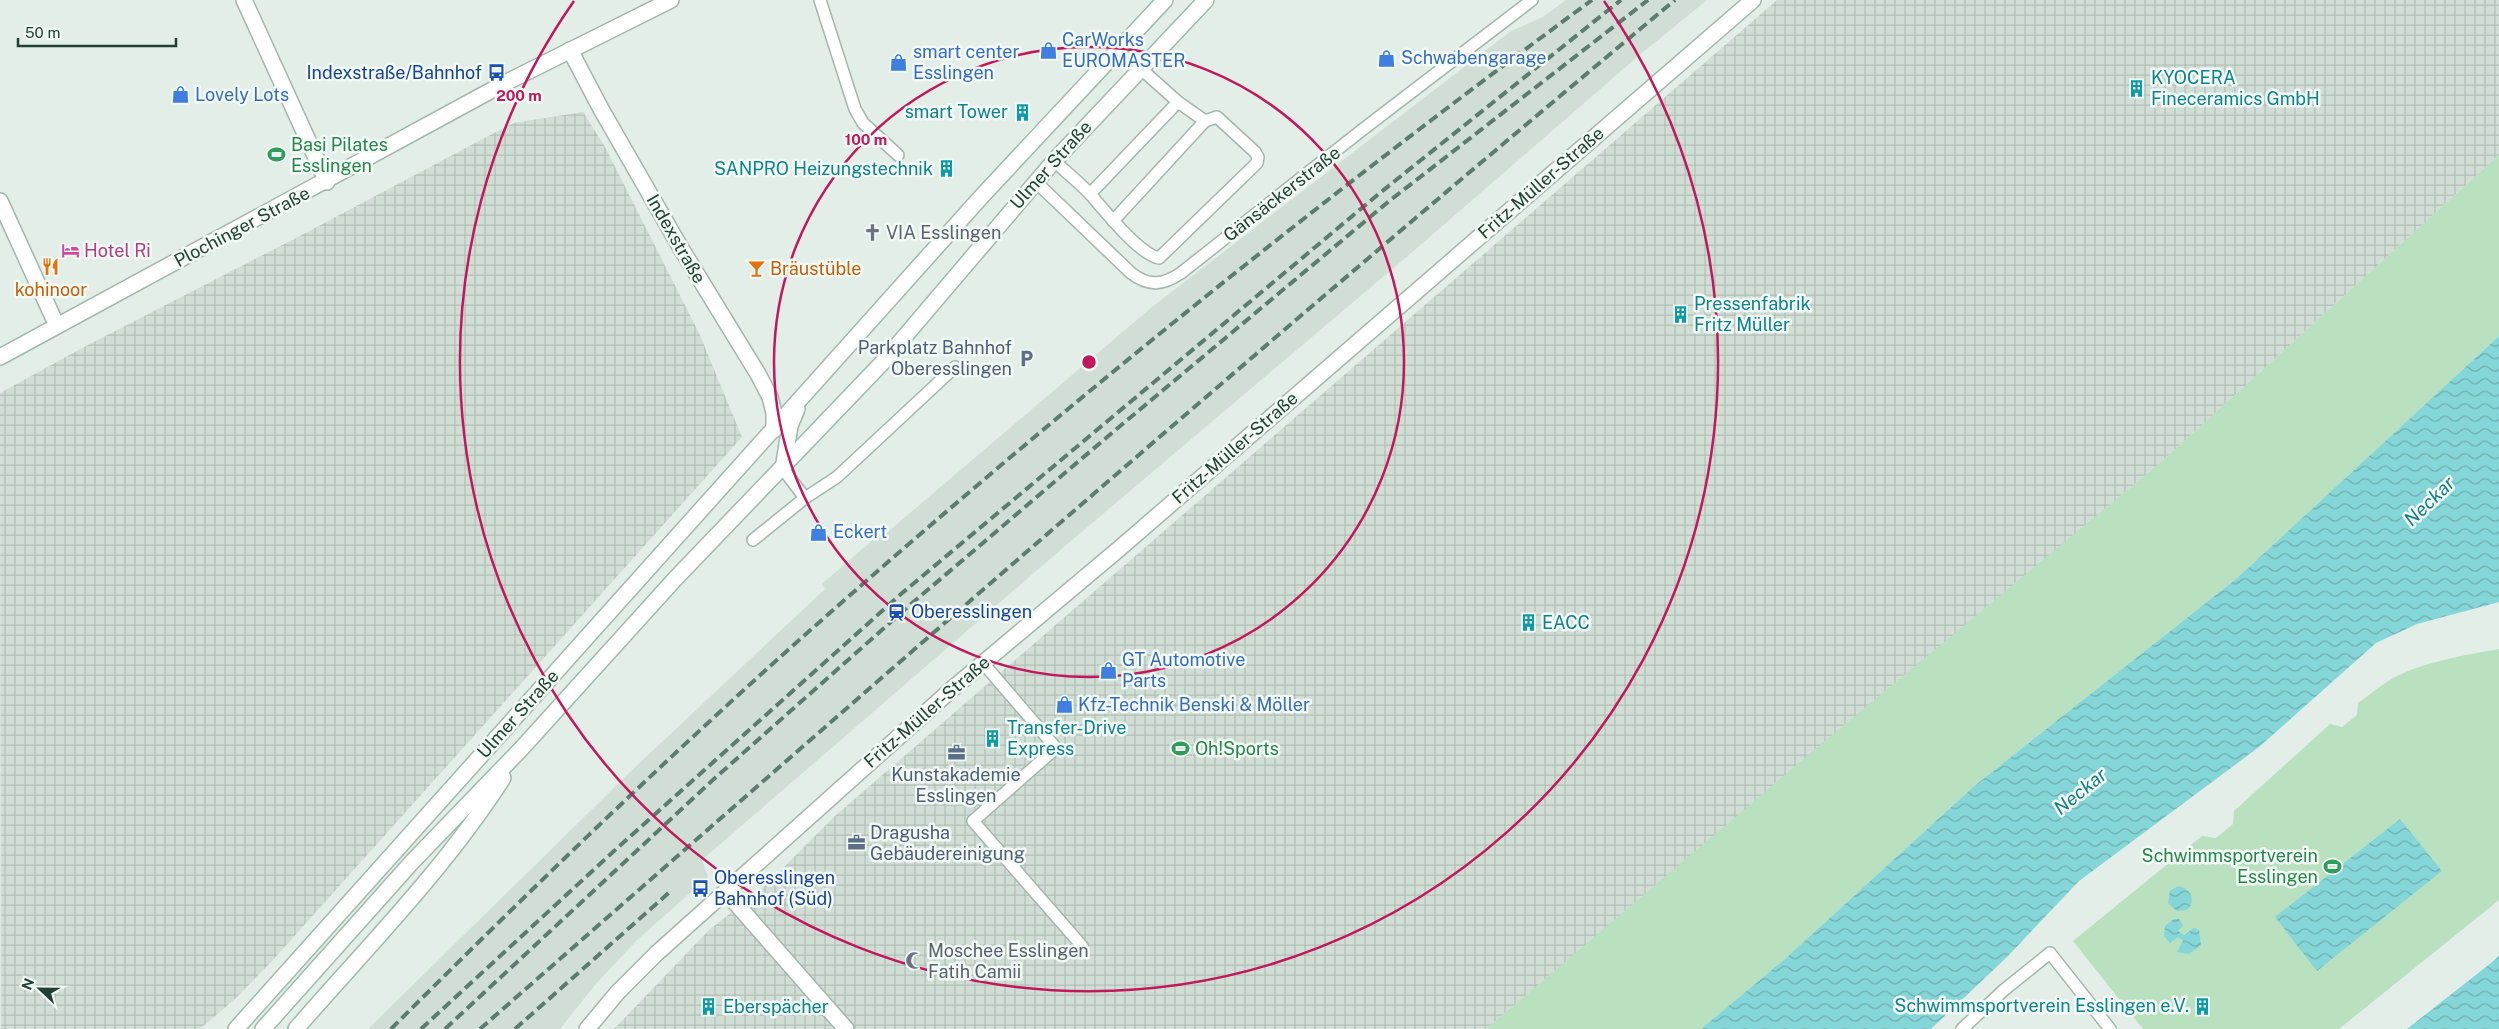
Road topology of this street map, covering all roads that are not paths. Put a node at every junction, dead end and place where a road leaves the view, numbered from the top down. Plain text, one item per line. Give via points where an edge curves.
1 (244, 0) edge
2 (670, 0) edge
3 (820, 0) edge
4 (1165, 0) edge
5 (1206, 0) edge
6 (1532, 0) edge
7 (1753, 0) edge
8 (648, 4) edge
9 (570, 50) junction
10 (1140, 68) junction
11 (1178, 102) junction
12 (1205, 121) junction
13 (898, 155) dead end
14 (1054, 161) junction
15 (327, 182) junction
16 (1036, 182) junction
17 (1090, 194) junction
18 (0, 201) edge
19 (1113, 221) junction
20 (57, 326) junction
21 (0, 357) edge
22 (956, 367) dead end
23 (800, 400) junction
24 (774, 430) junction
25 (783, 469) junction
26 (805, 498) junction
27 (752, 540) dead end
28 (983, 663) junction
29 (522, 748) junction
30 (722, 895) junction
31 (1082, 946) dead end
32 (236, 1029) edge
33 (263, 1029) edge
34 (296, 1029) edge
35 (587, 1029) edge
36 (846, 1029) edge
37 (1962, 1029) edge
38 (2110, 1029) edge

1 - 15 street
2 - 8 street, Plochinger Straße
3 - 13 lane via 855,109 863,122
4 - 23 street, Ulmer Straße via 982,196
5 - 10 street, Ulmer Straße
6 - 16 lane, Gänsäckerstraße via 1181,273 1161,284 1148,283 1131,273
7 - 28 street, Fritz-Müller-Straße
8 - 9 street, Plochinger Straße
9 - 15 street, Plochinger Straße
9 - 24 street, Indexstraße via 678,245 758,374 770,397
10 - 11 lane
10 - 14 street, Ulmer Straße
11 - 12 lane
11 - 17 lane
12 - 19 lane
12 - 19 lane via 1217,117 1236,134 1258,157 1254,168 1159,258 1150,254
14 - 16 street, Ulmer Straße
14 - 17 lane
15 - 20 street, Plochinger Straße
16 - 25 street, Ulmer Straße via 889,356
17 - 19 lane
18 - 20 street
20 - 21 street, Plochinger Straße
22 - 26 lane via 837,476
23 - 24 street, Ulmer Straße
23 - 25 street, Ulmer Straße via 790,426
24 - 32 street, Ulmer Straße
25 - 26 lane
25 - 29 street, Ulmer Straße via 675,579
26 - 27 lane
28 - 30 street, Fritz-Müller-Straße
28 - 31 lane via 1056,748 973,822
29 - 33 street, Ulmer Straße via 412,862
29 - 34 street via 429,878
30 - 35 street, Fritz-Müller-Straße via 657,953
30 - 36 street
37 - 38 lane via 2050,953

